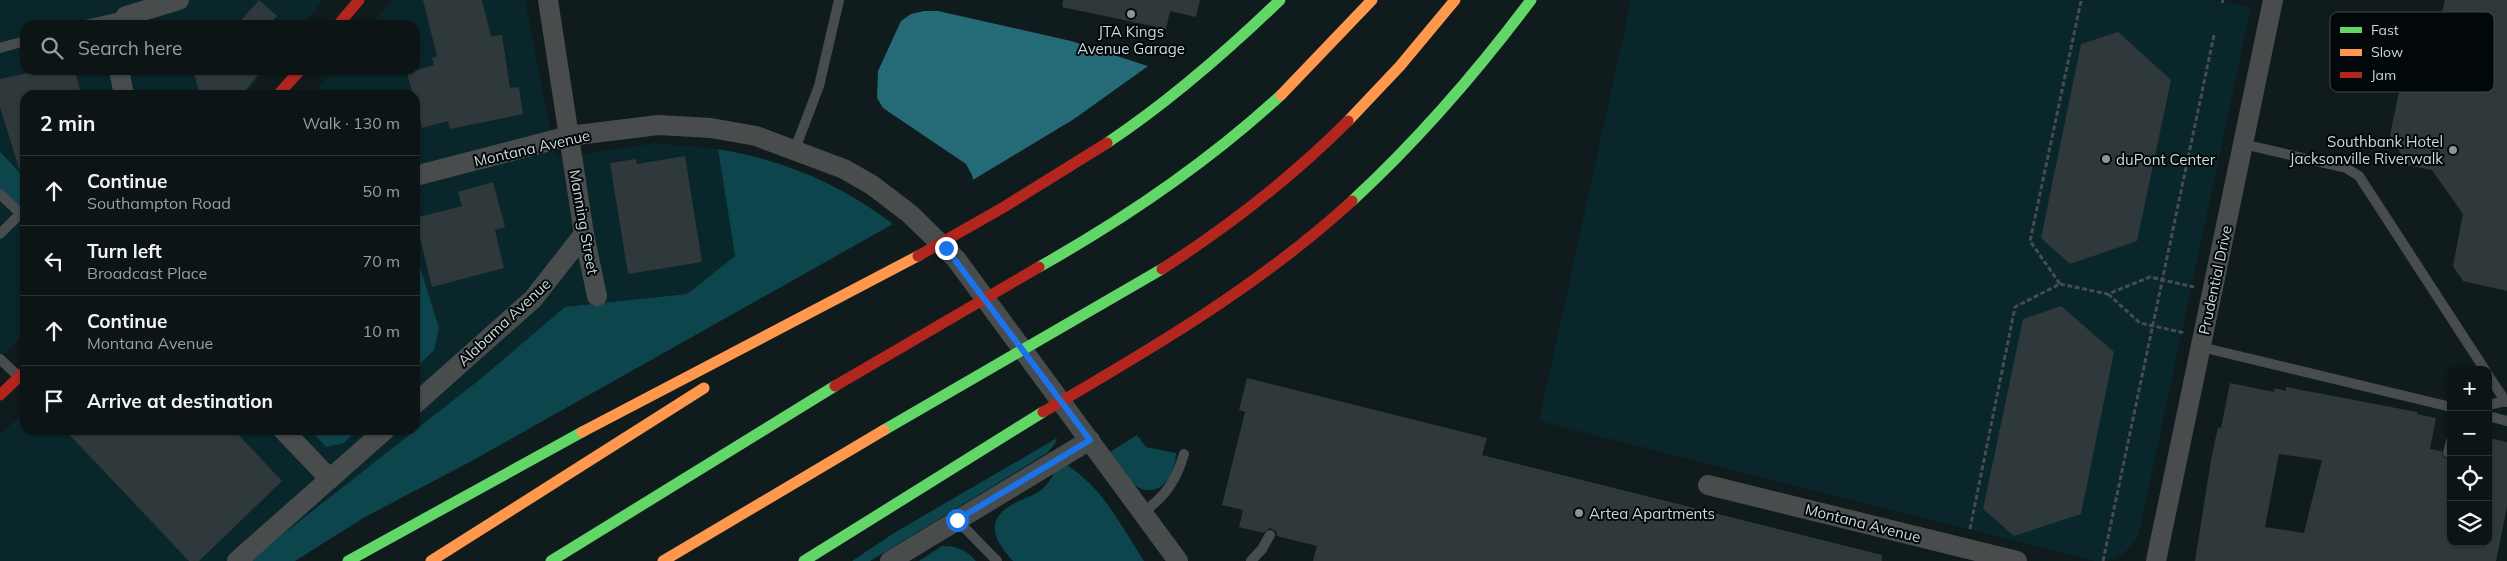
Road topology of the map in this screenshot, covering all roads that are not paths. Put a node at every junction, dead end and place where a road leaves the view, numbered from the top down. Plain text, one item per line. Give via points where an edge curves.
1 (179, 0) edge
2 (359, 0) edge
3 (548, 0) edge
4 (839, 0) edge
5 (1280, 0) edge
6 (1372, 0) edge
7 (1455, 0) edge
8 (1531, 0) edge
9 (2273, 0) edge
10 (127, 20) edge
11 (342, 20) edge
12 (20, 42) edge
13 (0, 48) edge
14 (120, 75) edge
15 (296, 75) edge
16 (123, 90) edge
17 (282, 90) edge
18 (569, 136) junction
19 (2243, 144) junction
20 (796, 149) junction
21 (420, 175) edge
22 (0, 194) edge
23 (20, 213) edge
24 (20, 218) edge
25 (0, 234) edge
26 (584, 234) junction
27 (876, 279) junction
28 (597, 296) dead end
29 (2202, 342) junction
30 (758, 354) dead end
31 (0, 359) edge
32 (2482, 366) edge
33 (20, 373) edge
34 (20, 376) edge
35 (716, 380) dead end
36 (2492, 381) edge
37 (0, 395) edge
38 (420, 400) edge
39 (2506, 402) edge
40 (2492, 404) edge
41 (2447, 406) edge
42 (2492, 417) edge
43 (2507, 422) edge
44 (288, 435) edge
45 (379, 435) edge
46 (1090, 440) junction
47 (1184, 454) dead end
48 (330, 479) junction
49 (1708, 485) dead end
50 (1142, 513) junction
51 (957, 520) junction
52 (1984, 557) edge
53 (237, 561) edge
54 (348, 561) edge
55 (431, 561) edge
56 (551, 561) edge
57 (663, 561) edge
58 (804, 561) edge
59 (890, 561) edge
60 (997, 561) edge
61 (1178, 561) edge
62 (1251, 561) edge
63 (1264, 561) edge
64 (2017, 561) edge
65 (2156, 561) edge

1 - 10 street
2 - 11 main road
3 - 18 street, Manning Street
4 - 20 lane via 819,86
5 - 27 main road via 1207,69 1088,157
6 - 56 main road via 1281,94 1191,170 1086,241 947,319
7 - 57 main road via 1400,67 1347,121 1240,215 1150,277 783,486
8 - 58 main road via 1442,111 1364,189 1262,274 1199,318
9 - 19 street, Prudential Drive
12 - 13 lane
14 - 16 street
15 - 17 main road
18 - 20 street, Montana Avenue via 658,125 756,136
18 - 21 street, Montana Avenue
18 - 26 street, Manning Street
19 - 29 street, Prudential Drive
19 - 32 lane via 2346,168 2360,176
20 - 46 street, Montana Avenue via 844,169 885,195 935,236 966,271
22 - 23 lane
24 - 25 lane
26 - 28 street, Manning Street
26 - 38 street, Alabama Avenue via 533,299
27 - 30 main road
27 - 54 main road via 449,503
29 - 41 lane
29 - 65 street, Prudential Drive
31 - 33 lane
34 - 37 main road
35 - 55 main road
36 - 39 lane
39 - 40 lane
42 - 43 lane
44 - 48 street
45 - 48 street
46 - 50 street, Montana Avenue
46 - 51 street
47 - 50 lane via 1171,487
48 - 53 street
49 - 52 street, Montana Avenue
50 - 61 street, Montana Avenue
51 - 59 street
51 - 60 lane
52 - 64 street, Montana Avenue
62 - 63 lane via 1270,534

